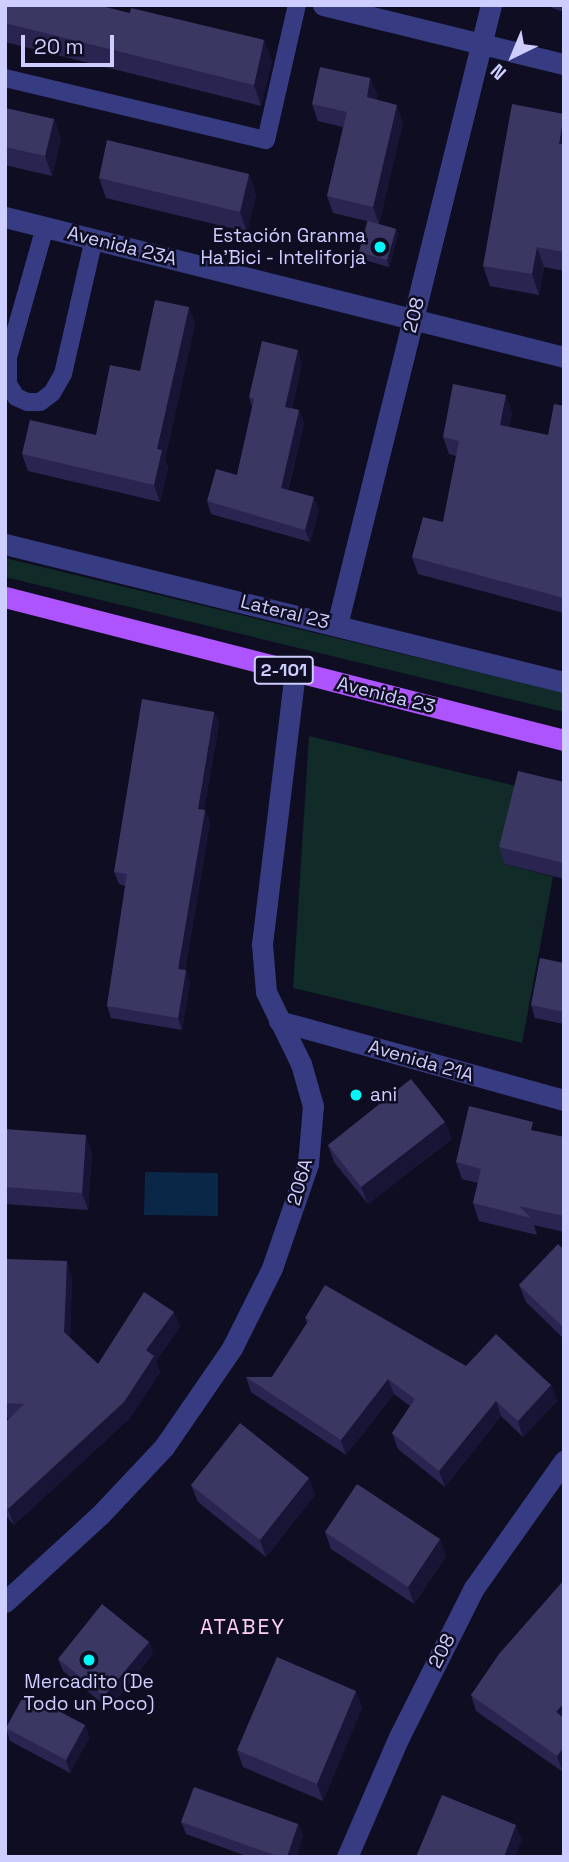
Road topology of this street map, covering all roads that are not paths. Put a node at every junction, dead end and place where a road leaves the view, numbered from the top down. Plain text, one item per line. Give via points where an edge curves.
1 (297, 5) edge
2 (323, 5) edge
3 (491, 5) edge
4 (482, 43) junction
5 (564, 64) edge
6 (5, 78) edge
7 (5, 217) edge
8 (45, 227) junction
9 (94, 239) junction
10 (413, 319) junction
11 (564, 357) edge
12 (5, 544) edge
13 (5, 597) edge
14 (337, 625) junction
15 (295, 673) junction
16 (564, 682) edge
17 (564, 740) edge
18 (279, 1021) junction
19 (564, 1100) edge
20 (564, 1461) edge
21 (5, 1602) edge
22 (347, 1857) edge

1 - 6 lane via 266,140
2 - 4 street
3 - 4 street, 208
4 - 5 street
4 - 10 street, 208
7 - 8 street, Avenida 23A
8 - 9 street, Avenida 23A
8 - 9 lane via 8,358 8,384 16,397 27,402 52,393 63,374
9 - 10 street, Avenida 23A
10 - 11 street, Avenida 23A
10 - 14 street, 208
12 - 14 street, Lateral 23
13 - 15 main road, Avenida 23 / 2-101
14 - 16 street, Lateral 23
15 - 17 main road, Avenida 23 / 2-101
15 - 18 street, 206A via 262,944 266,992
18 - 19 street, Avenida 21A
18 - 21 street, 206A via 301,1064 313,1105 308,1164 272,1268 232,1348 163,1447 100,1515
20 - 22 street, 208 via 474,1588 399,1737

